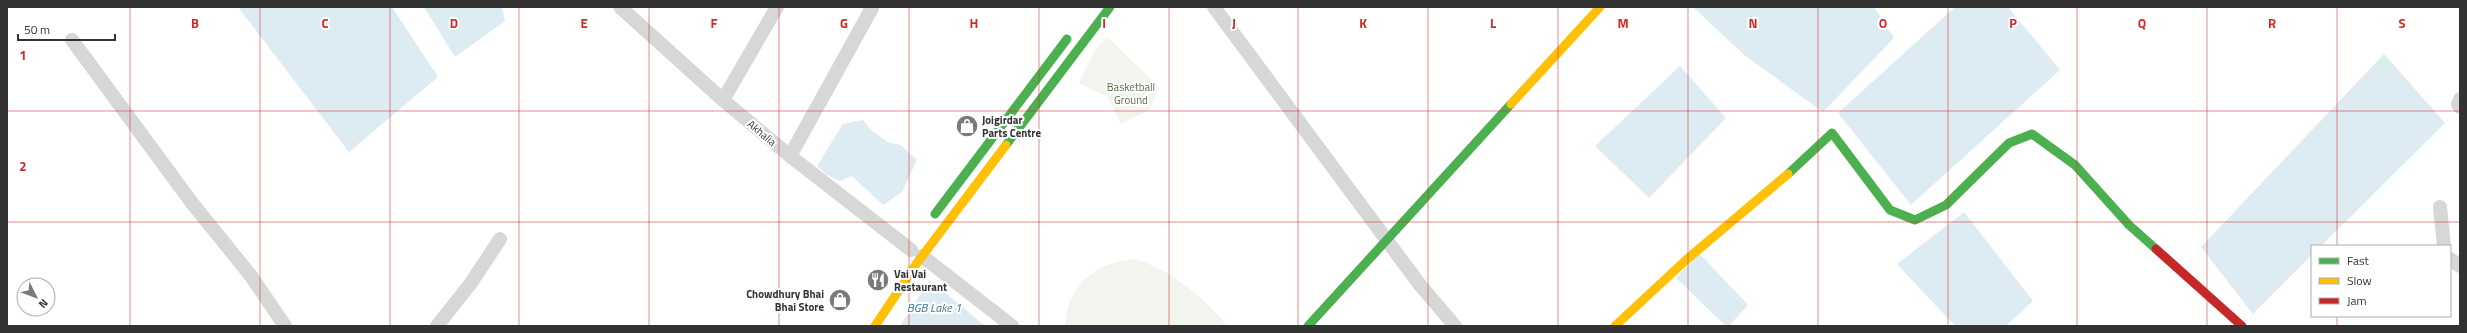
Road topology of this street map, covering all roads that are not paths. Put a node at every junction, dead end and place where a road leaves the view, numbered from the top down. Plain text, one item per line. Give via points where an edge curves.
1 (620, 7) edge
2 (777, 7) edge
3 (1110, 7) edge
4 (1214, 7) edge
5 (1600, 7) edge
6 (872, 8) dead end
7 (1072, 31) dead end
8 (72, 40) dead end
9 (722, 100) junction
10 (2460, 100) edge
11 (2460, 106) edge
12 (790, 156) junction
13 (2440, 207) dead end
14 (929, 224) dead end
15 (500, 239) dead end
16 (1388, 241) junction
17 (2444, 245) edge
18 (913, 252) junction
19 (2451, 260) edge
20 (2460, 266) edge
21 (285, 326) edge
22 (437, 326) edge
23 (875, 326) edge
24 (1012, 326) edge
25 (1308, 326) edge
26 (1455, 326) edge
27 (1615, 326) edge
28 (2242, 326) edge

1 - 9 street, Akhalia
2 - 9 street
3 - 18 street
4 - 16 street
5 - 16 street
6 - 12 street
7 - 14 street
8 - 21 street via 192,203 251,276
9 - 12 street, Akhalia
10 - 11 street
12 - 18 street, Akhalia
13 - 17 street
15 - 22 street via 471,283
16 - 25 street
16 - 26 street
18 - 23 street
18 - 24 street, Akhalia
19 - 20 street
27 - 28 street via 1686,260 1832,133 1890,210 1914,220 1946,205 2009,143 2032,134 2075,165 2129,225

